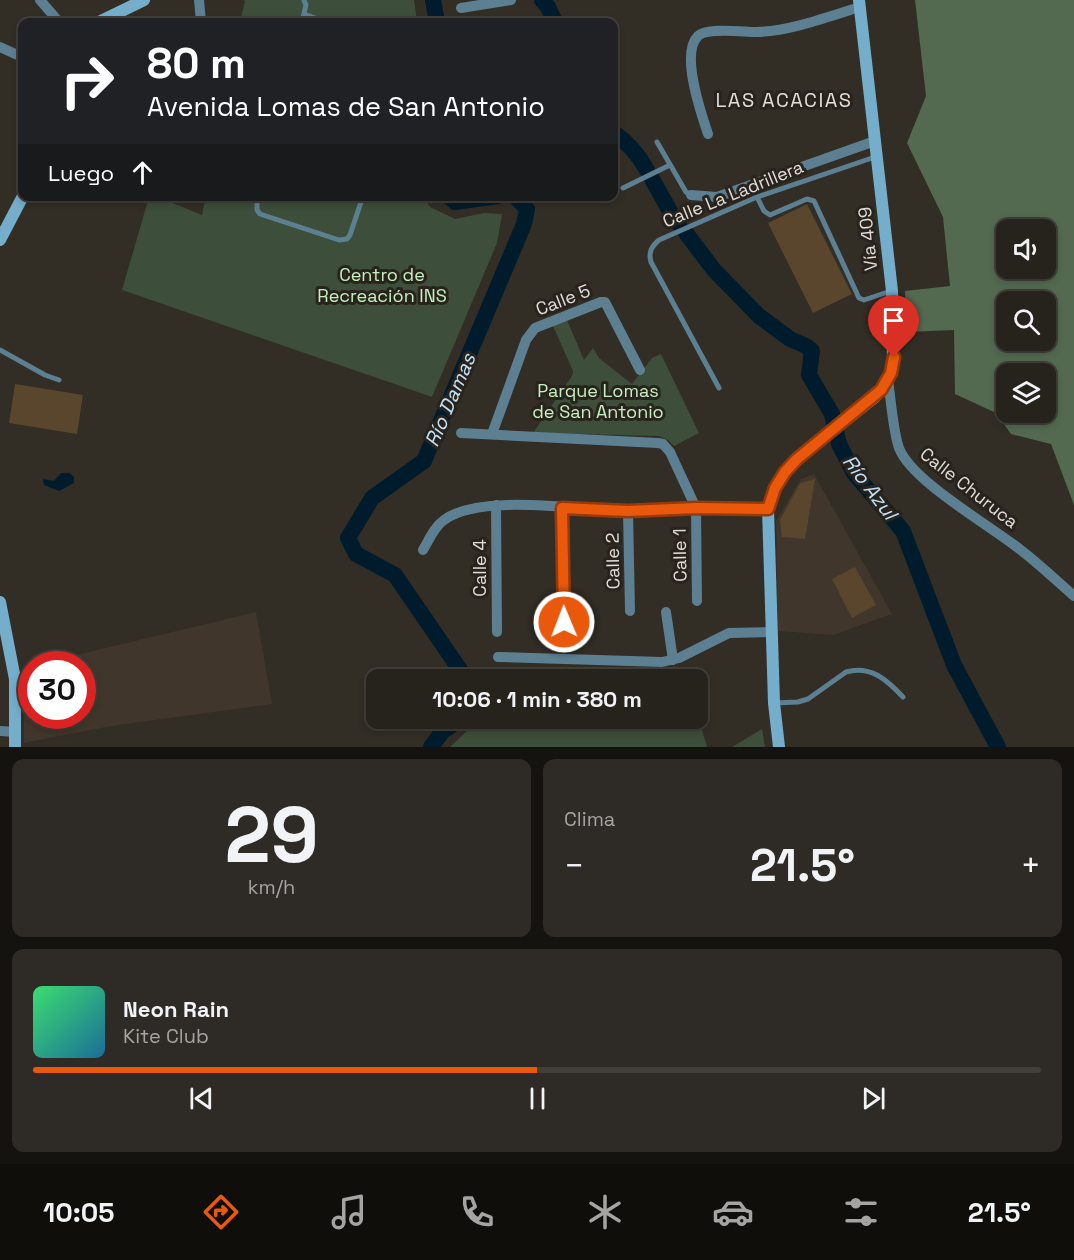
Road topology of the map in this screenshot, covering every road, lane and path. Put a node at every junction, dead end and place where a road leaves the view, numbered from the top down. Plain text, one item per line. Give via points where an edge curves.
1 (40, 0) edge
2 (144, 0) edge
3 (199, 0) edge
4 (304, 0) edge
5 (511, 0) edge
6 (859, 4) edge
7 (461, 8) dead end
8 (304, 14) junction
9 (56, 18) edge
10 (107, 18) edge
11 (201, 18) edge
12 (303, 18) edge
13 (315, 18) edge
14 (0, 47) edge
15 (18, 55) edge
16 (708, 134) dead end
17 (875, 141) junction
18 (657, 142) dead end
19 (877, 157) junction
20 (670, 165) junction
21 (623, 188) dead end
22 (691, 195) joint
23 (757, 197) junction
24 (20, 201) edge
25 (257, 201) edge
26 (361, 201) edge
27 (0, 240) edge
28 (892, 291) junction
29 (0, 350) edge
30 (640, 370) dead end
31 (59, 380) dead end
32 (888, 380) junction
33 (719, 388) dead end
34 (461, 433) dead end
35 (492, 434) junction
36 (496, 505) junction
37 (562, 508) junction
38 (696, 508) junction
39 (768, 509) junction
40 (628, 511) junction
41 (423, 550) dead end
42 (1074, 596) edge
43 (697, 600) dead end
44 (0, 602) edge
45 (630, 611) dead end
46 (666, 612) dead end
47 (564, 622) dead end
48 (497, 632) dead end
49 (771, 632) junction
50 (498, 657) dead end
51 (6, 658) edge
52 (674, 660) junction
53 (903, 697) dead end
54 (774, 703) junction
55 (0, 731) edge
56 (16, 732) junction
57 (15, 747) edge
58 (779, 747) edge

1 - 9 street
2 - 10 street
3 - 11 street
4 - 8 lane
5 - 7 street
6 - 16 street via 788,28 699,34 691,53 694,90
6 - 17 street, Vía 409
8 - 12 lane
8 - 13 lane
14 - 15 street
17 - 19 street, Vía 409
17 - 22 street via 717,197
18 - 20 lane
19 - 23 lane, Calle La Ladrillera
19 - 28 street, Vía 409
20 - 21 lane
20 - 22 lane
23 - 28 lane via 770,215 811,198 859,298
23 - 33 lane, Calle La Ladrillera via 659,240 649,255
24 - 27 street
25 - 26 lane via 260,214 339,240 350,236
28 - 32 street, Vía 409 via 894,357
29 - 31 lane
30 - 35 street, Calle 5 via 605,302 535,328 526,340
32 - 39 street via 874,397 797,459 775,488
32 - 42 street, Calle Churuca via 899,447 905,460
34 - 35 street
35 - 38 street via 663,444
36 - 37 street
36 - 41 street via 444,519
36 - 48 street, Calle 4
37 - 40 street
37 - 47 street
38 - 39 street
38 - 40 street
38 - 43 street, Calle 1
39 - 49 street
40 - 45 street, Calle 2
44 - 51 street
46 - 52 street
49 - 52 street via 729,633
49 - 54 street
50 - 52 street
51 - 56 street via 16,689
53 - 54 lane via 882,677 852,671 808,699
54 - 58 street
55 - 56 street
56 - 57 street

